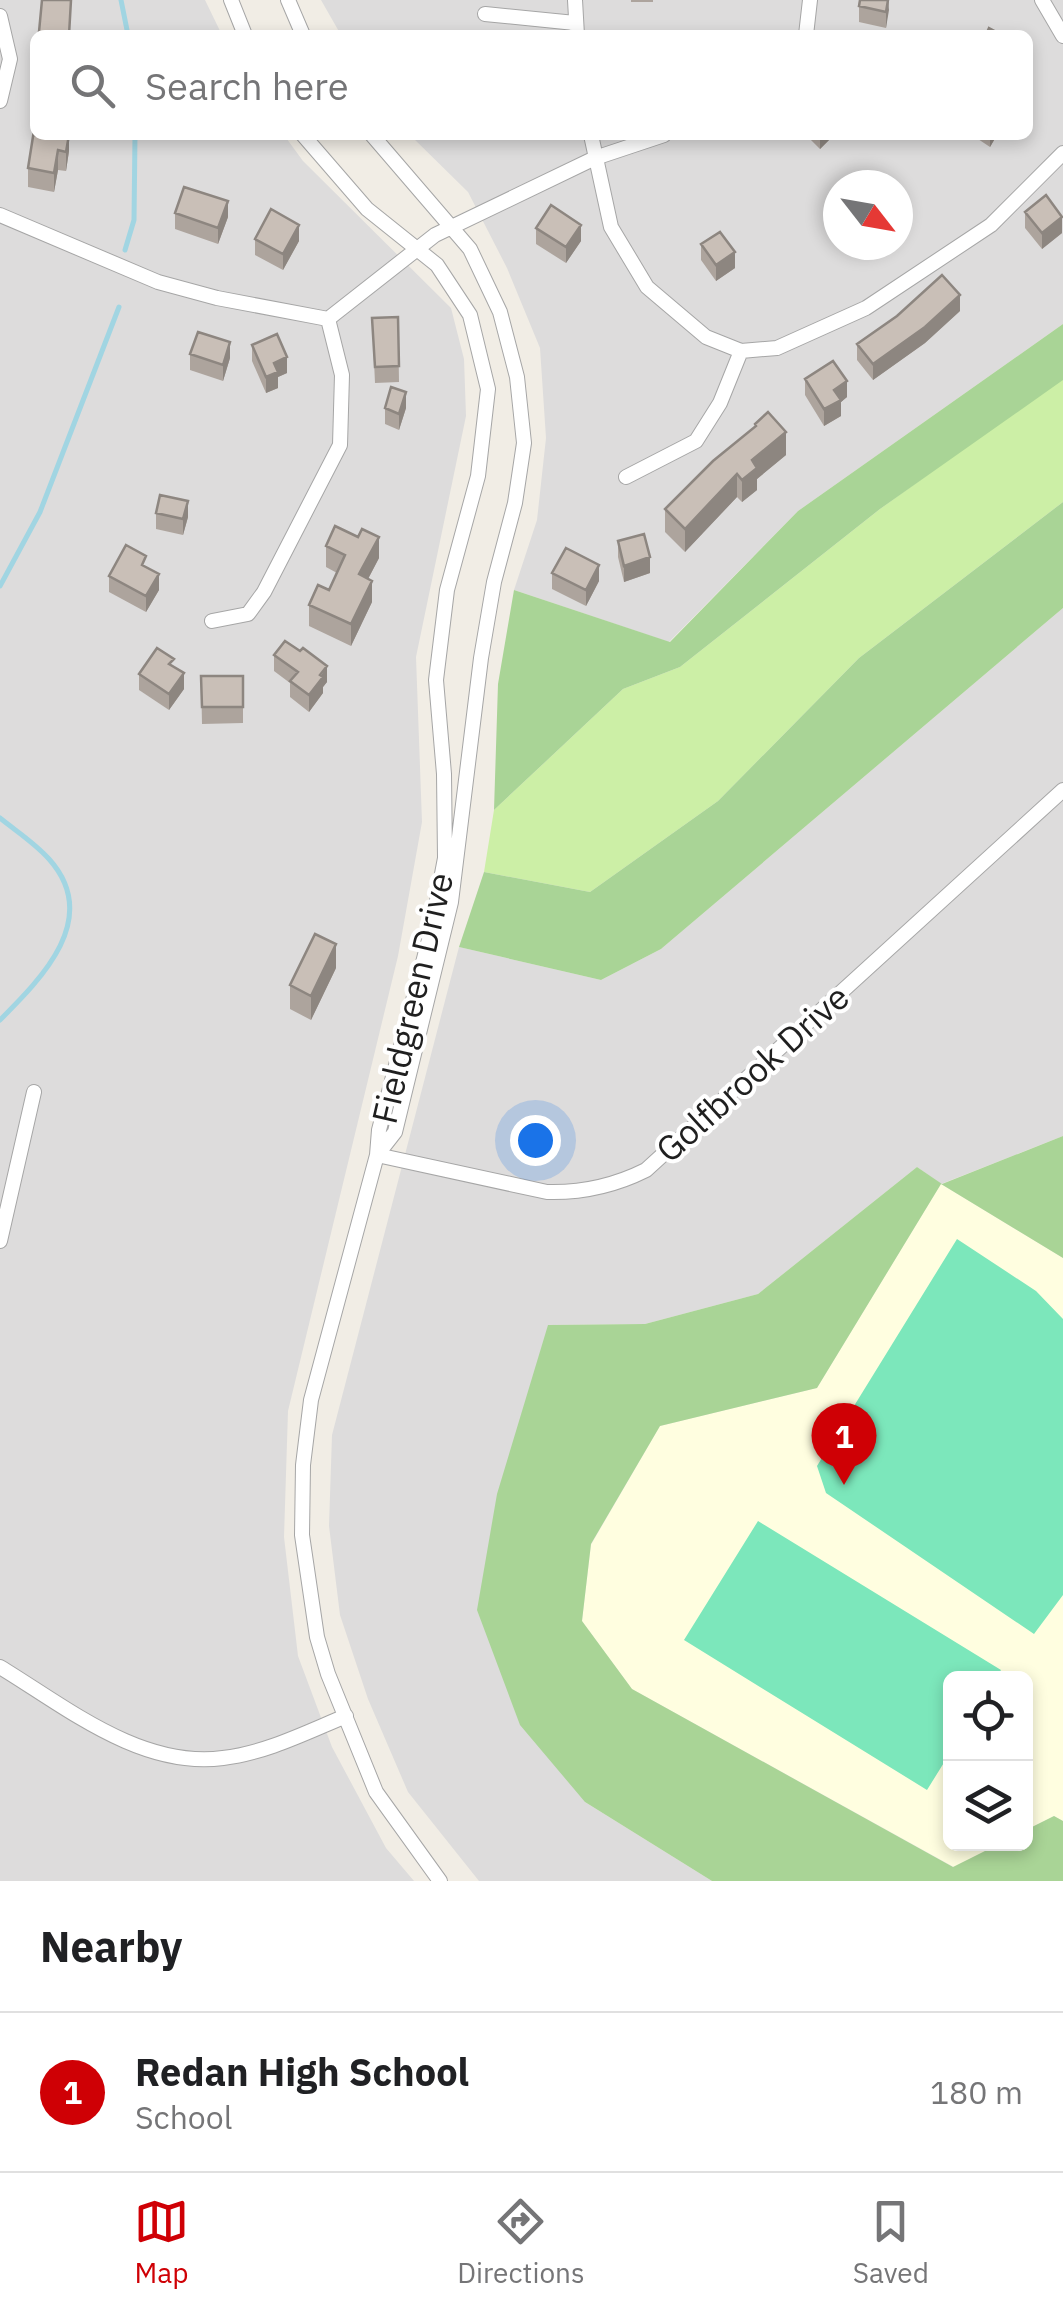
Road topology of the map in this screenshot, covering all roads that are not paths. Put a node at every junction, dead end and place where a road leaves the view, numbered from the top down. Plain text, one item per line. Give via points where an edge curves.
1 (231, 0) edge
2 (288, 0) edge
3 (576, 0) edge
4 (810, 0) edge
5 (1042, 0) edge
6 (485, 14) dead end
7 (0, 16) edge
8 (576, 29) edge
9 (243, 30) edge
10 (301, 30) edge
11 (807, 30) edge
12 (1063, 36) edge
13 (0, 100) edge
14 (308, 140) edge
15 (376, 140) edge
16 (593, 140) edge
17 (649, 140) edge
18 (1063, 153) edge
19 (595, 158) junction
20 (0, 215) edge
21 (453, 227) junction
22 (420, 248) junction
23 (328, 319) junction
24 (742, 351) junction
25 (626, 477) dead end
26 (212, 621) dead end
27 (1063, 790) edge
28 (34, 1092) dead end
29 (377, 1155) junction
30 (0, 1241) edge
31 (0, 1667) edge
32 (346, 1716) junction
33 (440, 1881) edge

1 - 9 street
2 - 10 street
3 - 8 street
4 - 11 street
5 - 12 street
6 - 8 street
7 - 13 street via 10,59
14 - 22 street, Fieldgreen Drive via 367,209
15 - 21 street, Fieldgreen Drive
16 - 19 street
17 - 19 street
18 - 24 street via 991,224 866,308 777,348
19 - 21 street
19 - 24 street via 611,227 647,287 706,338
20 - 23 street via 158,282
21 - 22 street
21 - 29 street, Fieldgreen Drive via 500,312 517,377 524,443 481,658 451,902 394,1132
22 - 23 street
22 - 29 street, Fieldgreen Drive via 470,315 488,389 478,476 447,590 436,680 445,858
23 - 26 street via 342,375 340,444 264,592 248,614
24 - 25 street via 696,441
27 - 29 street, Golfbrook Drive via 646,1170 623,1182 547,1192
28 - 30 street
29 - 32 street, Fieldgreen Drive via 311,1400 302,1466 302,1535 317,1637
31 - 32 street via 141,1749 180,1758 222,1759
32 - 33 street, Fieldgreen Drive via 376,1792

